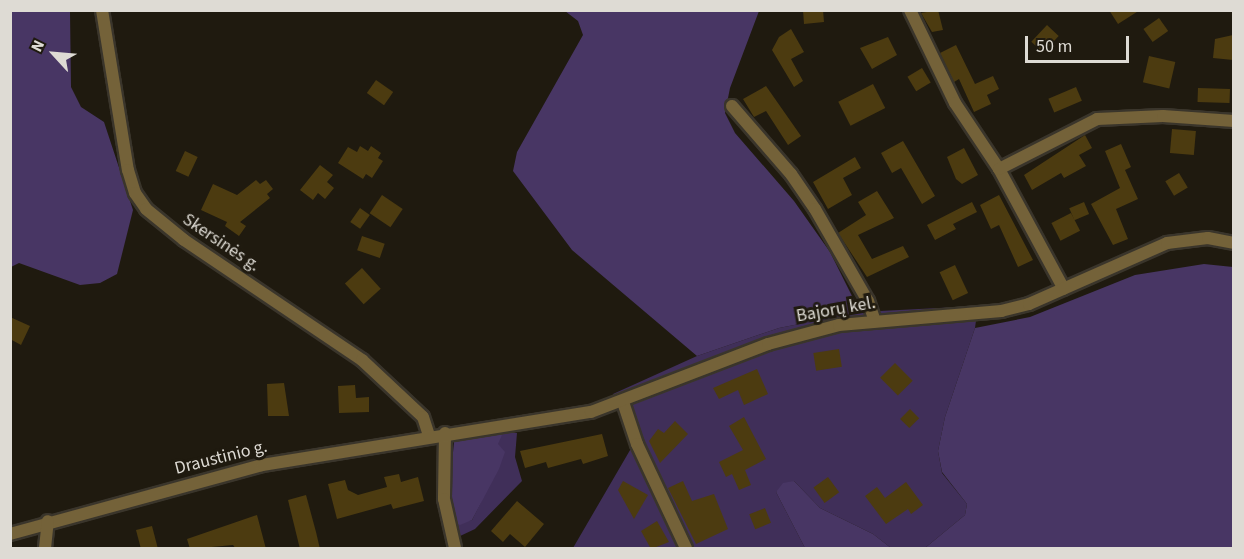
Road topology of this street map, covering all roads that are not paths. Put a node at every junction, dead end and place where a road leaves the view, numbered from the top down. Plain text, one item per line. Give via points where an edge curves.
1 (102, 10) edge
2 (910, 10) edge
3 (732, 106) dead end
4 (1233, 121) edge
5 (999, 169) junction
6 (1233, 239) edge
7 (1064, 289) junction
8 (875, 321) junction
9 (623, 402) junction
10 (445, 433) junction
11 (429, 435) junction
12 (48, 521) junction
13 (10, 534) edge
14 (45, 549) edge
15 (455, 549) edge
16 (686, 549) edge

1 - 11 street, Skersinės g. via 128,170 146,209 184,240 362,360 423,417
2 - 5 street via 955,103
3 - 8 street via 791,174 815,209 868,301
4 - 5 street via 1164,116 1097,119
5 - 7 street
6 - 7 street, Bajorų kel. via 1167,243
7 - 8 street, Bajorų kel. via 1001,311
8 - 9 street, Bajorų kel. via 839,325 768,344
9 - 10 street, Bajorų kel. via 560,418
9 - 16 street
10 - 11 street, Draustinio g.
10 - 15 street via 444,499
11 - 12 street, Draustinio g. via 262,465
12 - 13 street, Draustinio g.
12 - 14 street

